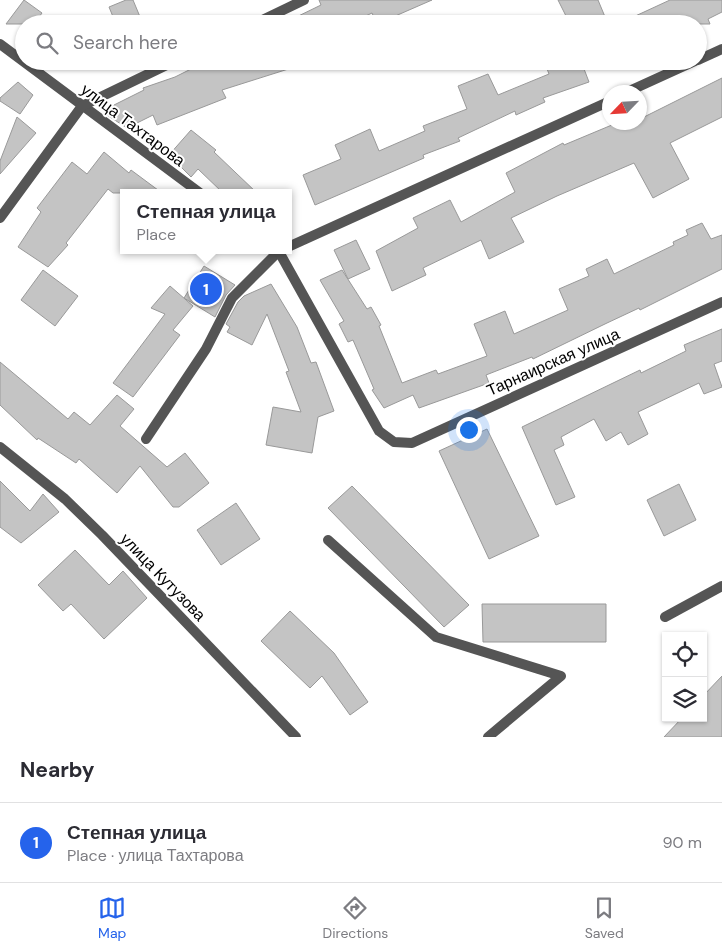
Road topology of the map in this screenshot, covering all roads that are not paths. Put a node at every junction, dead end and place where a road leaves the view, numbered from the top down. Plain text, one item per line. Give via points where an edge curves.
1 (304, 0) edge
2 (273, 15) edge
3 (0, 44) edge
4 (722, 49) edge
5 (15, 55) edge
6 (707, 56) edge
7 (34, 70) edge
8 (157, 70) edge
9 (677, 70) edge
10 (643, 85) edge
11 (602, 104) edge
12 (82, 106) junction
13 (195, 189) edge
14 (0, 218) edge
15 (292, 245) edge
16 (278, 254) edge
17 (284, 254) edge
18 (722, 302) edge
19 (146, 439) dead end
20 (0, 447) edge
21 (328, 540) dead end
22 (722, 586) edge
23 (665, 617) dead end
24 (296, 737) edge
25 (488, 737) edge

1 - 2 street
3 - 5 street, улица Тахтарова
4 - 6 street
7 - 12 street, улица Тахтарова
8 - 12 street
9 - 10 street
11 - 15 street
12 - 13 street, улица Тахтарова
12 - 14 street
16 - 19 street via 232,298 206,349
17 - 18 street, Тарнаирская улица via 379,431 394,442 412,443
20 - 24 street, улица Кутузова via 65,499 102,535
21 - 25 street via 436,637 561,676
22 - 23 street

